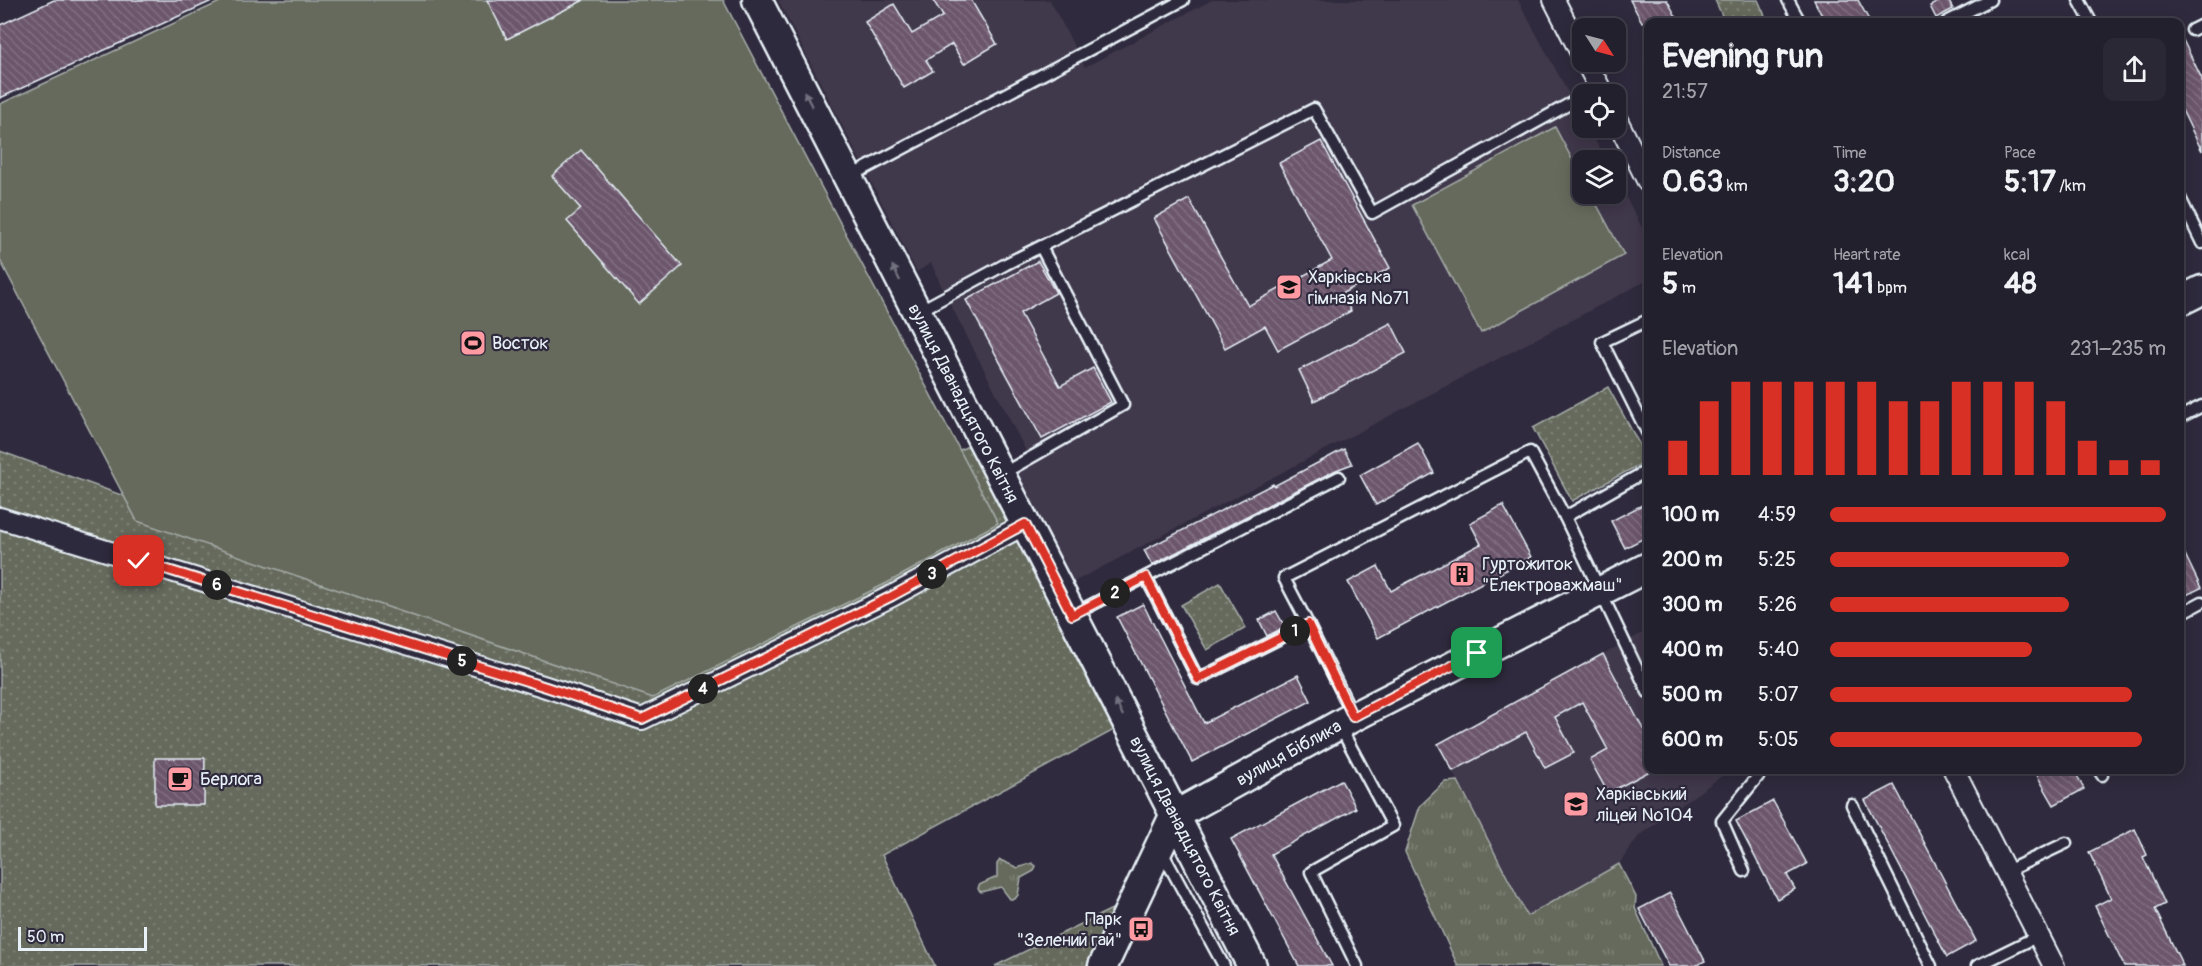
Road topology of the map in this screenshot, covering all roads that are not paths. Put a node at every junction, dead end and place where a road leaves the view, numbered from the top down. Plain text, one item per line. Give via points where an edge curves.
1 (757, 0) edge
2 (1183, 0) edge
3 (1554, 0) edge
4 (1788, 0) edge
5 (1990, 0) edge
6 (2079, 0) edge
7 (1798, 18) edge
8 (1955, 18) edge
9 (2089, 18) edge
10 (1572, 35) edge
11 (1572, 105) edge
12 (1626, 137) edge
13 (1644, 171) edge
14 (848, 177) junction
15 (2184, 206) edge
16 (2202, 243) edge
17 (1041, 247) junction
18 (2202, 290) edge
19 (2184, 299) edge
20 (916, 312) junction
21 (1644, 322) edge
22 (2202, 406) edge
23 (2184, 415) edge
24 (1644, 426) edge
25 (1644, 472) edge
26 (1000, 475) junction
27 (1340, 477) dead end
28 (1565, 517) junction
29 (0, 518) edge
30 (1025, 524) junction
31 (1644, 569) edge
32 (1146, 577) junction
33 (1599, 590) junction
34 (2202, 603) edge
35 (2184, 612) edge
36 (1072, 615) junction
37 (1308, 624) junction
38 (1644, 684) edge
39 (1346, 721) junction
40 (1760, 774) edge
41 (1956, 774) edge
42 (1852, 805) dead end
43 (1174, 816) junction
44 (2066, 843) dead end
45 (1159, 847) junction
46 (1744, 871) dead end
47 (2005, 872) junction
48 (2038, 936) junction
49 (1102, 966) edge
50 (1224, 966) edge
51 (1252, 966) edge
52 (1357, 966) edge
53 (1931, 966) edge
54 (1977, 966) edge
55 (2054, 966) edge

14 -> 1 street, вулиця Дванадцятого Квітня
2 - 14 lane
3 - 10 street
4 - 7 lane
5 - 8 lane
6 - 9 lane
11 - 17 lane via 1372,213 1314,109
12 - 13 street
20 -> 14 street, вулиця Дванадцятого Квітня
15 - 16 lane
17 - 20 lane
17 - 26 lane via 1123,405
18 - 19 street
20 - 26 street, вулиця Дванадцятого Квітня
21 - 24 lane via 1602,342
22 - 23 lane
25 - 28 lane
26 - 30 street, вулиця Дванадцятого Квітня
27 - 32 lane
28 - 33 lane
28 - 37 lane via 1530,452 1284,578
29 - 30 street via 642,719 892,596
30 - 36 street, вулиця Дванадцятого Квітня
31 - 33 street, вулиця Біблика
32 - 36 lane
32 - 37 lane via 1198,679
33 - 38 lane
33 - 39 street, вулиця Біблика
34 - 35 lane
43 -> 36 street, вулиця Дванадцятого Квітня
37 - 39 lane
39 - 43 street, вулиця Біблика
39 - 52 lane via 1393,826 1311,872
40 - 46 lane via 1722,821
41 - 47 street
42 - 53 lane
43 - 45 street
43 - 51 street, вулиця Дванадцятого Квітня
44 - 47 lane
45 - 49 street
45 - 50 lane
47 - 48 street
48 - 54 lane
48 - 55 street

